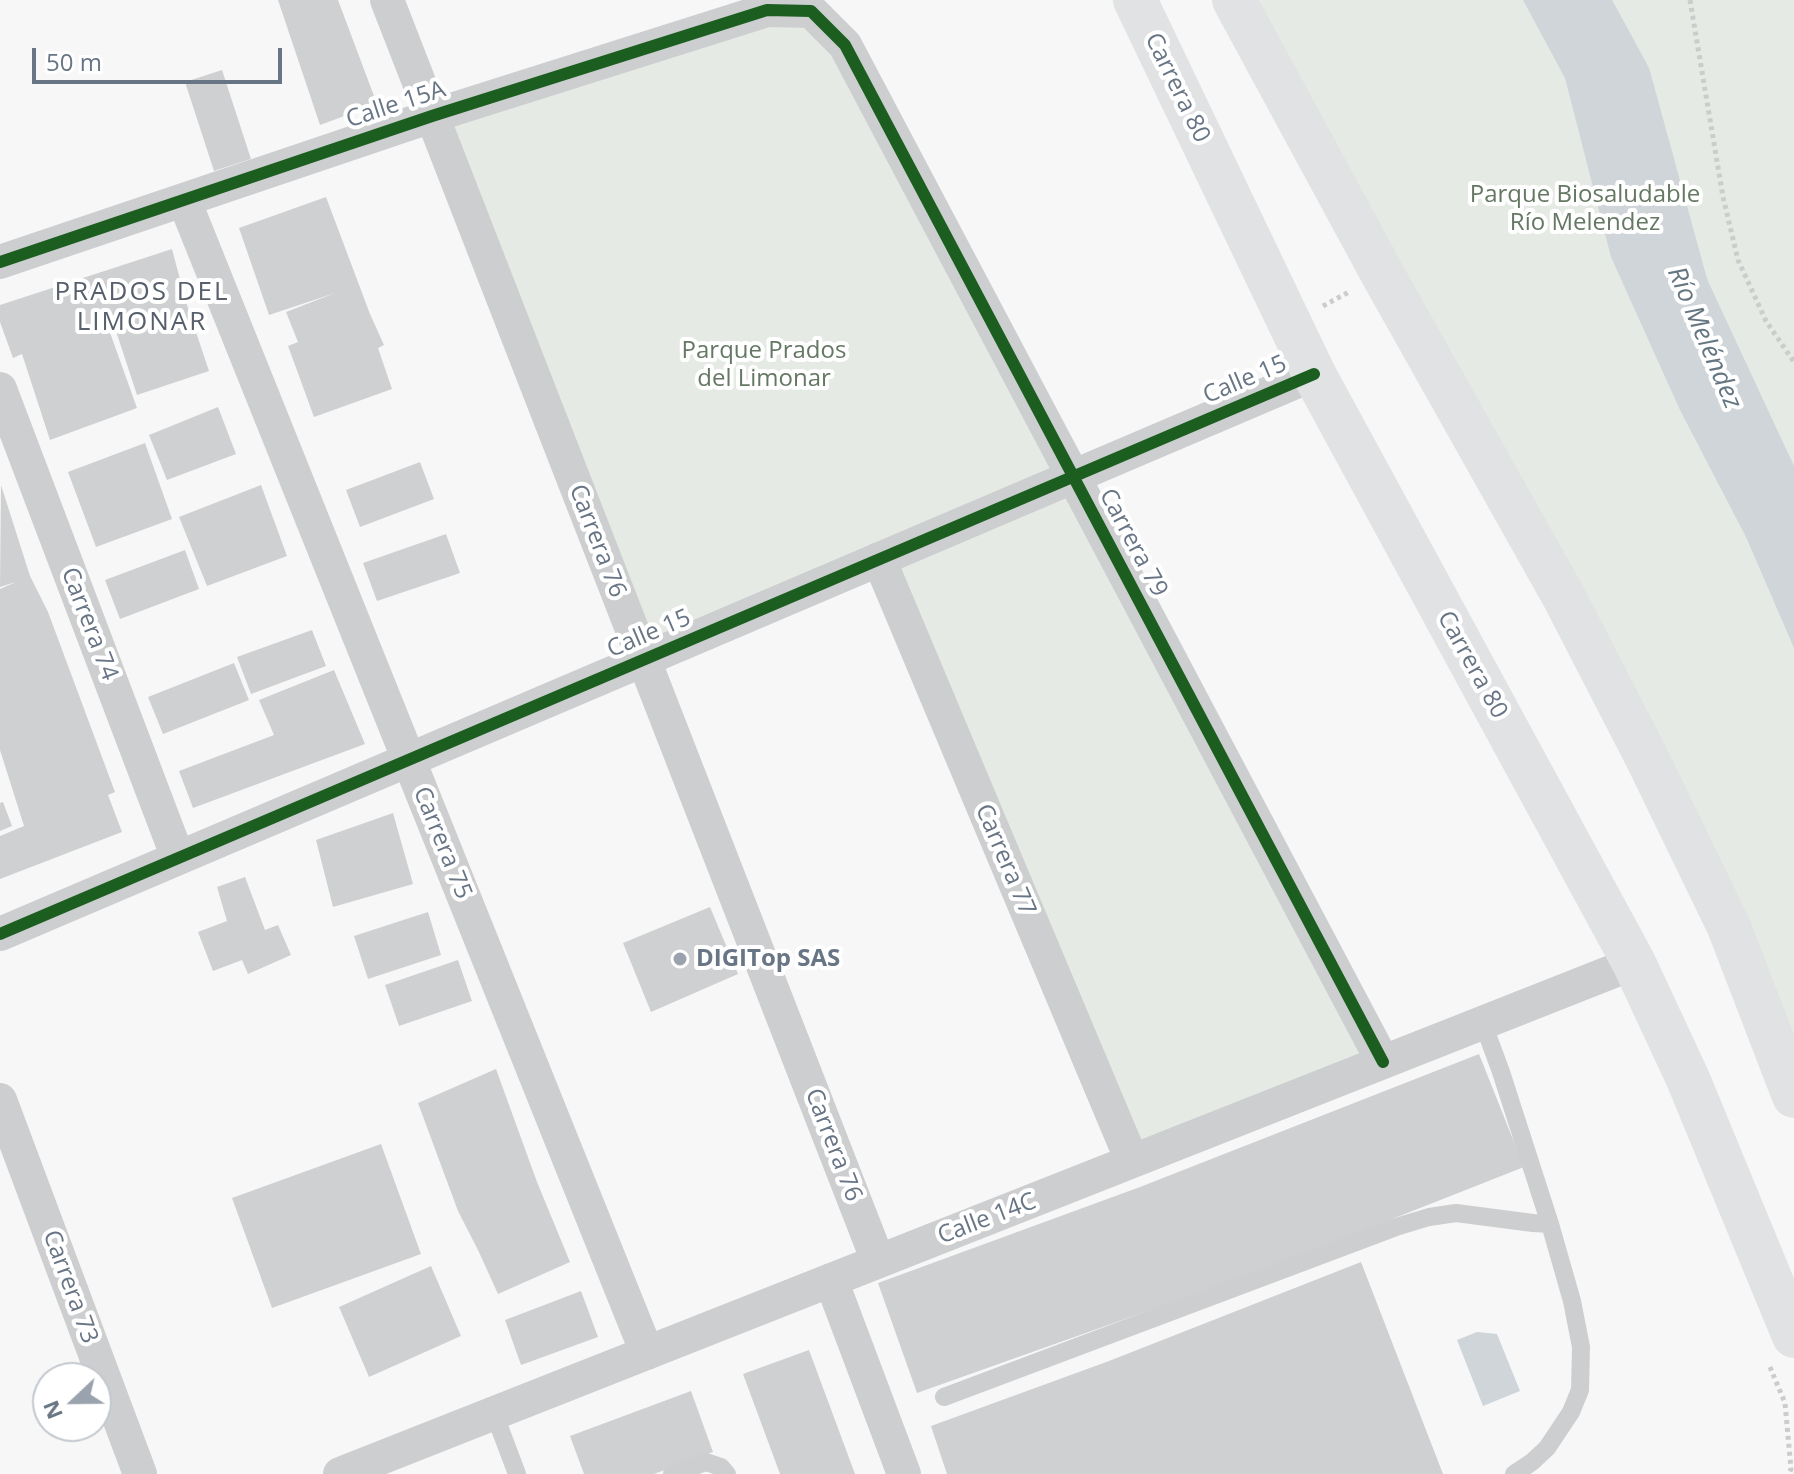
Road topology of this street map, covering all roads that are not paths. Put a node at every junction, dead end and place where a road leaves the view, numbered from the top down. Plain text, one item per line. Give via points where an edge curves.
1 (387, 0) edge
2 (1135, 0) edge
3 (1234, 0) edge
4 (811, 11) joint
5 (432, 116) junction
6 (184, 200) junction
7 (0, 262) edge
8 (1314, 374) junction
9 (0, 389) edge
10 (1073, 477) junction
11 (879, 559) junction
12 (644, 660) junction
13 (409, 760) junction
14 (178, 858) junction
15 (0, 934) edge
16 (1634, 963) junction
17 (1483, 1023) junction
18 (1383, 1062) junction
19 (1794, 1096) edge
20 (0, 1100) edge
21 (1132, 1161) junction
22 (1550, 1224) junction
23 (878, 1261) junction
24 (831, 1280) junction
25 (1794, 1336) edge
26 (647, 1353) junction
27 (944, 1397) dead end
28 (494, 1413) junction
29 (140, 1474) edge
30 (340, 1474) edge
31 (517, 1474) edge
32 (672, 1474) edge
33 (727, 1474) edge
34 (904, 1474) edge
35 (1514, 1474) edge

1 - 5 street, Carrera 76
2 - 8 main road, Carrera 80
3 - 19 main road via 1564,597 1647,758 1729,927
4 - 5 street, Calle 15A via 767,10
4 - 10 street, Carrera 79 via 845,45
5 - 6 street, Calle 15A
5 - 12 street, Carrera 76
6 - 7 street, Calle 15A
6 - 13 street, Carrera 75
8 - 10 street, Calle 15
8 - 16 main road, Carrera 80
9 - 14 street, Carrera 74
10 - 11 street, Calle 15
10 - 18 street, Carrera 79
11 - 12 street, Calle 15
11 - 21 street, Carrera 77
12 - 13 street, Calle 15
12 - 23 street, Carrera 76
13 - 14 street, Calle 15
13 - 26 street, Carrera 75
14 - 15 street, Calle 15
16 - 17 street, Calle 14C
16 - 25 main road, Carrera 80
17 - 18 street, Calle 14C
17 - 22 lane
18 - 21 street, Calle 14C
20 - 29 street, Carrera 73
21 - 23 street, Calle 14C
22 - 27 lane via 1456,1213 1429,1217
22 - 35 lane via 1581,1347 1580,1390 1547,1448
23 - 24 street, Calle 14C
24 - 26 street, Calle 14C
24 - 34 street
26 - 28 street, Calle 14C
28 - 30 street, Calle 14C
28 - 31 lane
32 - 33 lane via 706,1462

